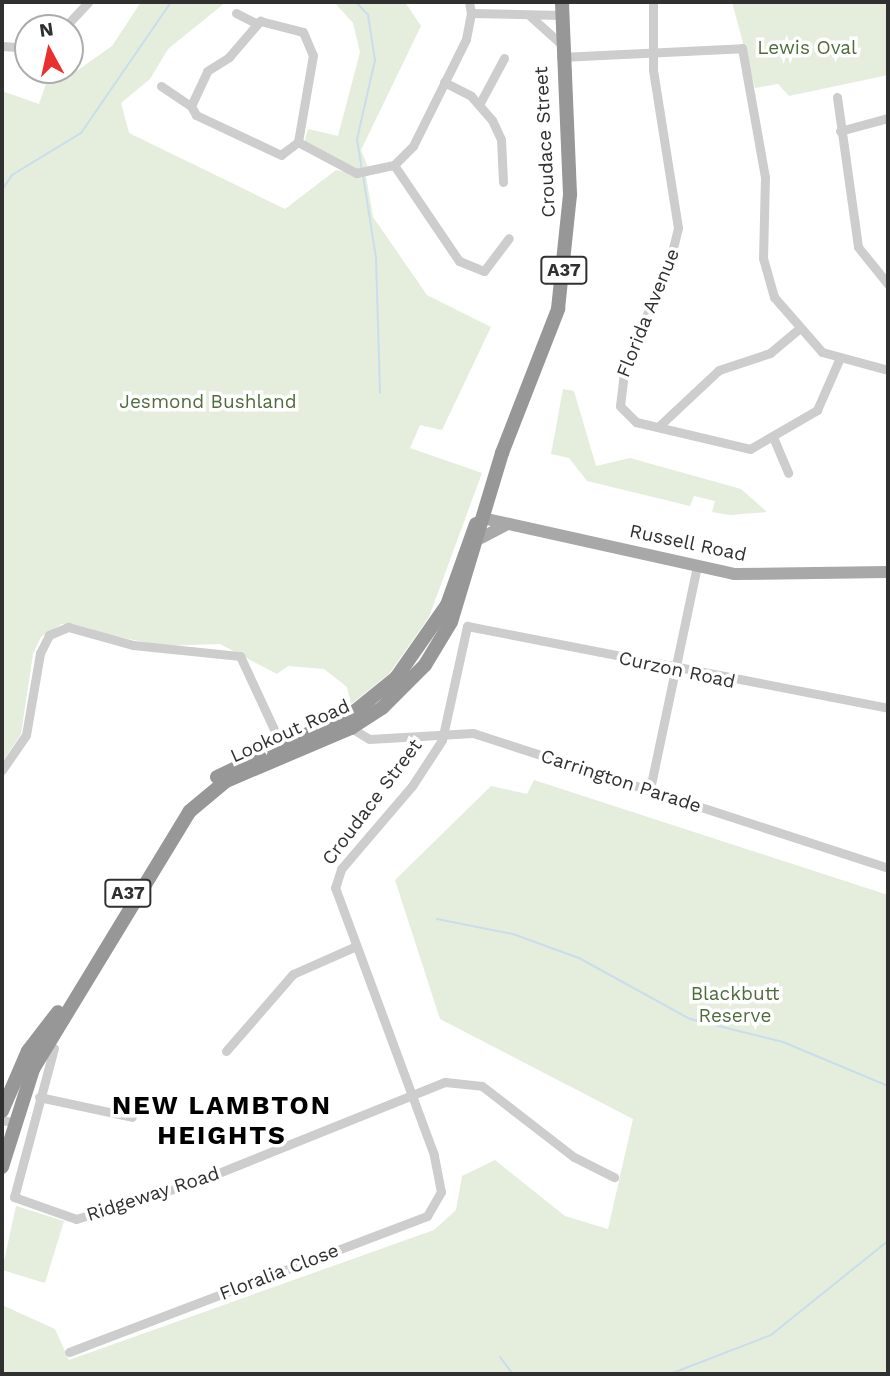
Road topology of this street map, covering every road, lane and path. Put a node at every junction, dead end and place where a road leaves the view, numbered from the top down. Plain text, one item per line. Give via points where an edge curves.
1 (469, 2) edge
2 (653, 2) edge
3 (561, 8) edge
4 (236, 13) dead end
5 (471, 13) junction
6 (530, 16) junction
7 (256, 23) junction
8 (560, 50) junction
9 (652, 55) junction
10 (504, 58) dead end
11 (444, 82) junction
12 (161, 86) dead end
13 (836, 97) dead end
14 (480, 103) junction
15 (191, 106) junction
16 (888, 118) edge
17 (840, 131) junction
18 (299, 142) junction
19 (394, 165) junction
20 (503, 182) dead end
21 (509, 238) dead end
22 (888, 284) edge
23 (797, 331) junction
24 (839, 360) junction
25 (888, 370) edge
26 (657, 427) junction
27 (773, 437) junction
28 (788, 473) dead end
29 (482, 518) junction
30 (507, 524) junction
31 (481, 538) junction
32 (697, 566) junction
33 (888, 572) edge
34 (467, 626) joint
35 (675, 669) junction
36 (888, 708) edge
37 (351, 728) junction
38 (444, 730) junction
39 (284, 750) junction
40 (2, 770) edge
41 (650, 789) junction
42 (888, 868) edge
43 (354, 947) junction
44 (54, 1048) dead end
45 (226, 1051) dead end
46 (7, 1083) edge
47 (413, 1095) junction
48 (39, 1097) junction
49 (6, 1114) edge
50 (132, 1118) dead end
51 (434, 1155) joint
52 (3, 1164) edge
53 (20, 1167) junction
54 (614, 1177) dead end
55 (69, 1352) dead end

1 - 5 street
2 - 9 street, Florida Avenue
3 - 6 street
3 - 8 highway, Croudace Street / A37
4 - 7 street
5 - 6 street
5 - 11 street
6 - 8 street
7 - 15 street via 229,57 207,71
7 - 18 street via 267,19 303,32 312,51
8 - 9 street
8 - 29 highway, Croudace Street / A37 via 570,194 563,282 548,342
9 - 23 street via 730,43 743,50 764,163 765,267 774,297
9 - 26 street, Florida Avenue via 677,201 677,242 617,393 627,416
10 - 14 street
11 - 14 street
11 - 19 street via 413,146
12 - 15 street
13 - 17 street
14 - 20 street via 501,139
15 - 18 street via 195,115 275,154
16 - 17 street
17 - 22 street via 858,247
18 - 19 street via 356,173
19 - 21 street via 459,261 484,271
23 - 24 street
23 - 26 street via 770,352 719,370
24 - 25 street
24 - 27 street, Florida Avenue via 821,406
26 - 27 street, Florida Avenue via 738,450
27 - 28 street
29 - 30 main road, Russell Road
29 - 31 highway, Lookout Road / A37
29 - 39 highway, Lookout Road / A37 via 447,605 418,653 354,712
30 - 31 main road
30 - 32 main road, Russell Road
31 - 37 highway, Lookout Road / A37 via 439,644 404,687
32 - 33 main road, Russell Road via 750,576
32 - 35 street
34 - 35 street, Curzon Road
34 - 38 street, Croudace Street
35 - 36 street, Curzon Road
35 - 41 street
37 - 38 street, Carrington Parade via 369,739
37 - 39 highway, Lookout Road / A37
38 - 41 street, Carrington Parade via 473,733
38 - 43 street, Croudace Street via 419,778 336,878 335,898
39 - 40 street via 240,656 132,645 68,627 49,635 40,653 26,735
39 - 46 highway, Lookout Road / A37 via 221,773 183,807
39 - 49 highway, Lookout Road / A37 via 226,781 175,831
41 - 42 street, Carrington Parade
43 - 45 street via 293,974
43 - 47 street, Croudace Street
44 - 48 street, Ridgeway Road
46 - 49 highway, Lookout Road / A37
47 - 51 street, Croudace Street
47 - 53 street, Ridgeway Road via 88,1218 14,1197
47 - 54 street, Ridgeway Road via 445,1082 482,1086 574,1157
48 - 50 street
48 - 53 street, Ridgeway Road
49 - 52 highway, Lookout Road / A37
51 - 55 street, Floralia Close via 441,1192 427,1216
52 - 53 street
52 - 53 street

